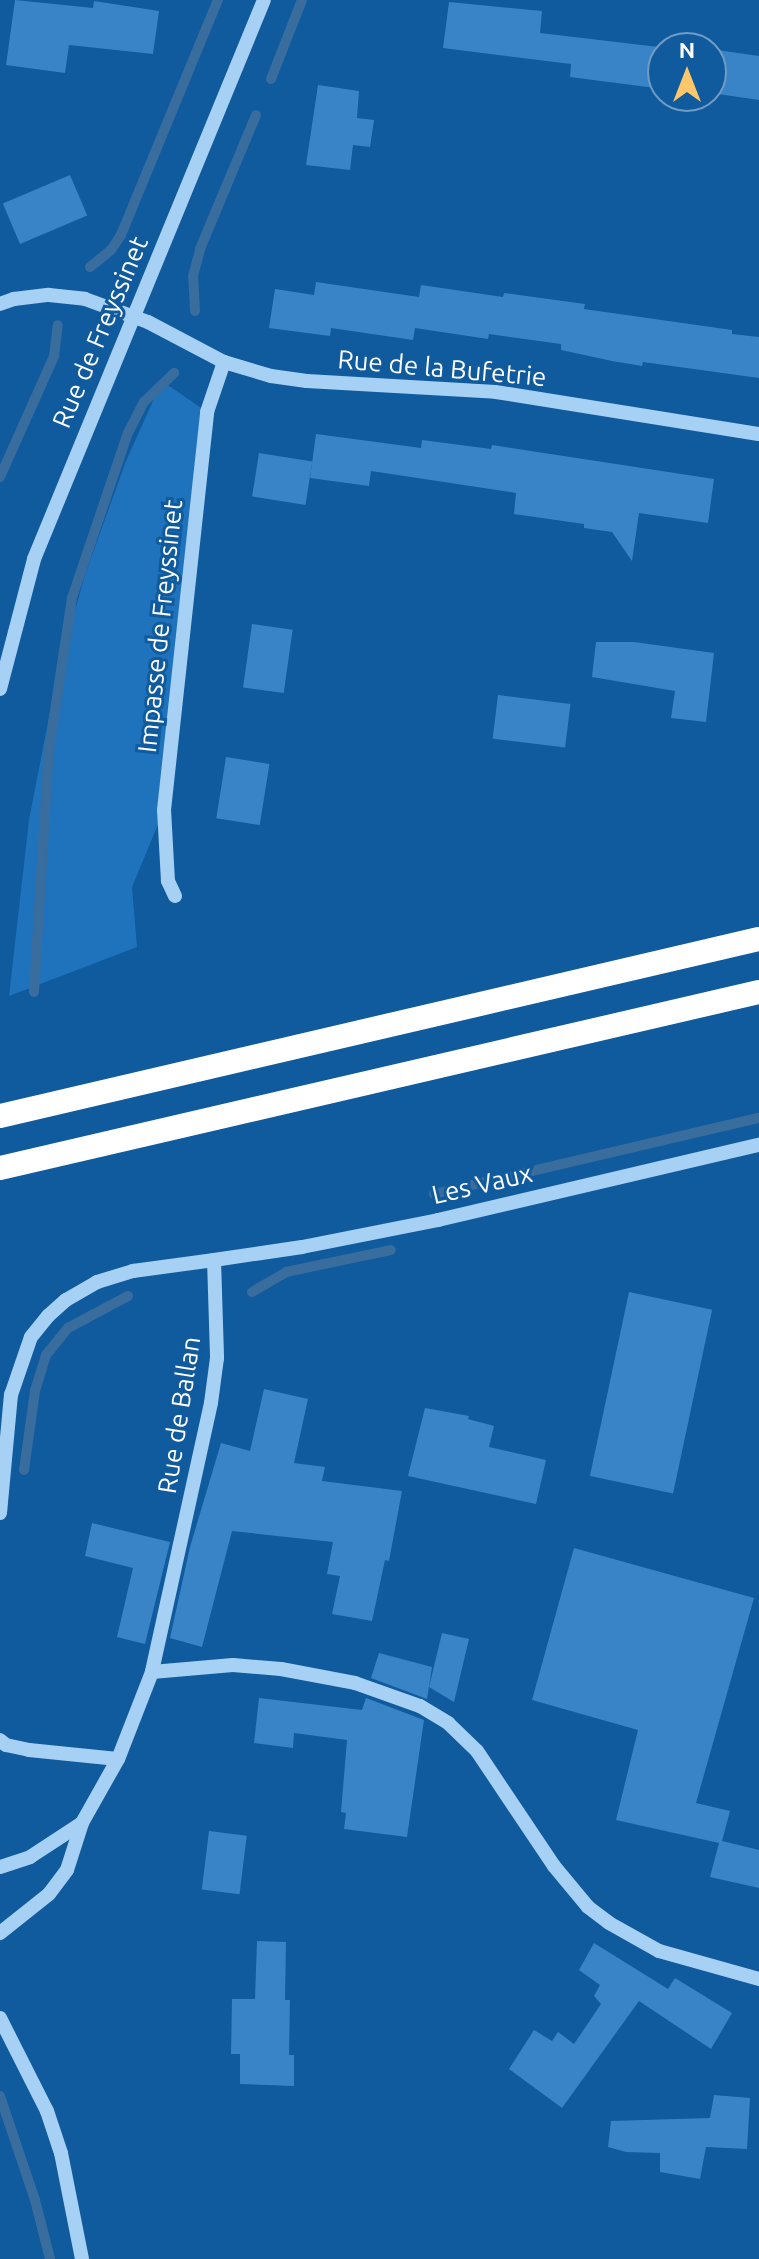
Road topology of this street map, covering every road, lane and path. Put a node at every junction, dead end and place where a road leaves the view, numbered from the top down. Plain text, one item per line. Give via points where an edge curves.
1 (264, 0) edge
2 (0, 304) edge
3 (132, 316) junction
4 (224, 362) junction
5 (759, 434) edge
6 (0, 689) edge
7 (175, 896) dead end
8 (759, 939) edge
9 (759, 992) edge
10 (0, 1116) edge
11 (759, 1145) edge
12 (0, 1168) edge
13 (214, 1260) junction
14 (0, 1513) edge
15 (152, 1672) junction
16 (0, 1740) edge
17 (118, 1759) junction
18 (82, 1823) junction
19 (0, 1867) edge
20 (0, 1933) edge
21 (759, 1979) edge
22 (0, 2018) edge
23 (82, 2259) edge

1 - 3 street, Rue de Freyssinet
2 - 3 street, Rue de la Bufetrie via 49,295 85,299
3 - 4 street, Rue de la Bufetrie
3 - 6 street, Rue de Freyssinet via 34,559
4 - 5 street, Rue de la Bufetrie via 307,381 496,392
4 - 7 street, Impasse de Freyssinet via 207,412 164,810 168,881
8 - 10 highway
9 - 12 highway
11 - 13 street, Les Vaux via 438,1220
13 - 14 street via 133,1271 97,1282 48,1316 31,1337 11,1395
13 - 15 street, Rue de Ballan via 217,1358 211,1403
15 - 17 street, Rue de Ballan
15 - 21 street via 212,1665 281,1669 355,1683 420,1706 448,1723 477,1751 554,1866 598,1915 659,1951
16 - 17 street via 29,1750
17 - 18 street, Rue de Ballan
18 - 19 street via 30,1857
18 - 20 street, Rue de Ballan via 67,1870 49,1894
22 - 23 street via 51,2125

